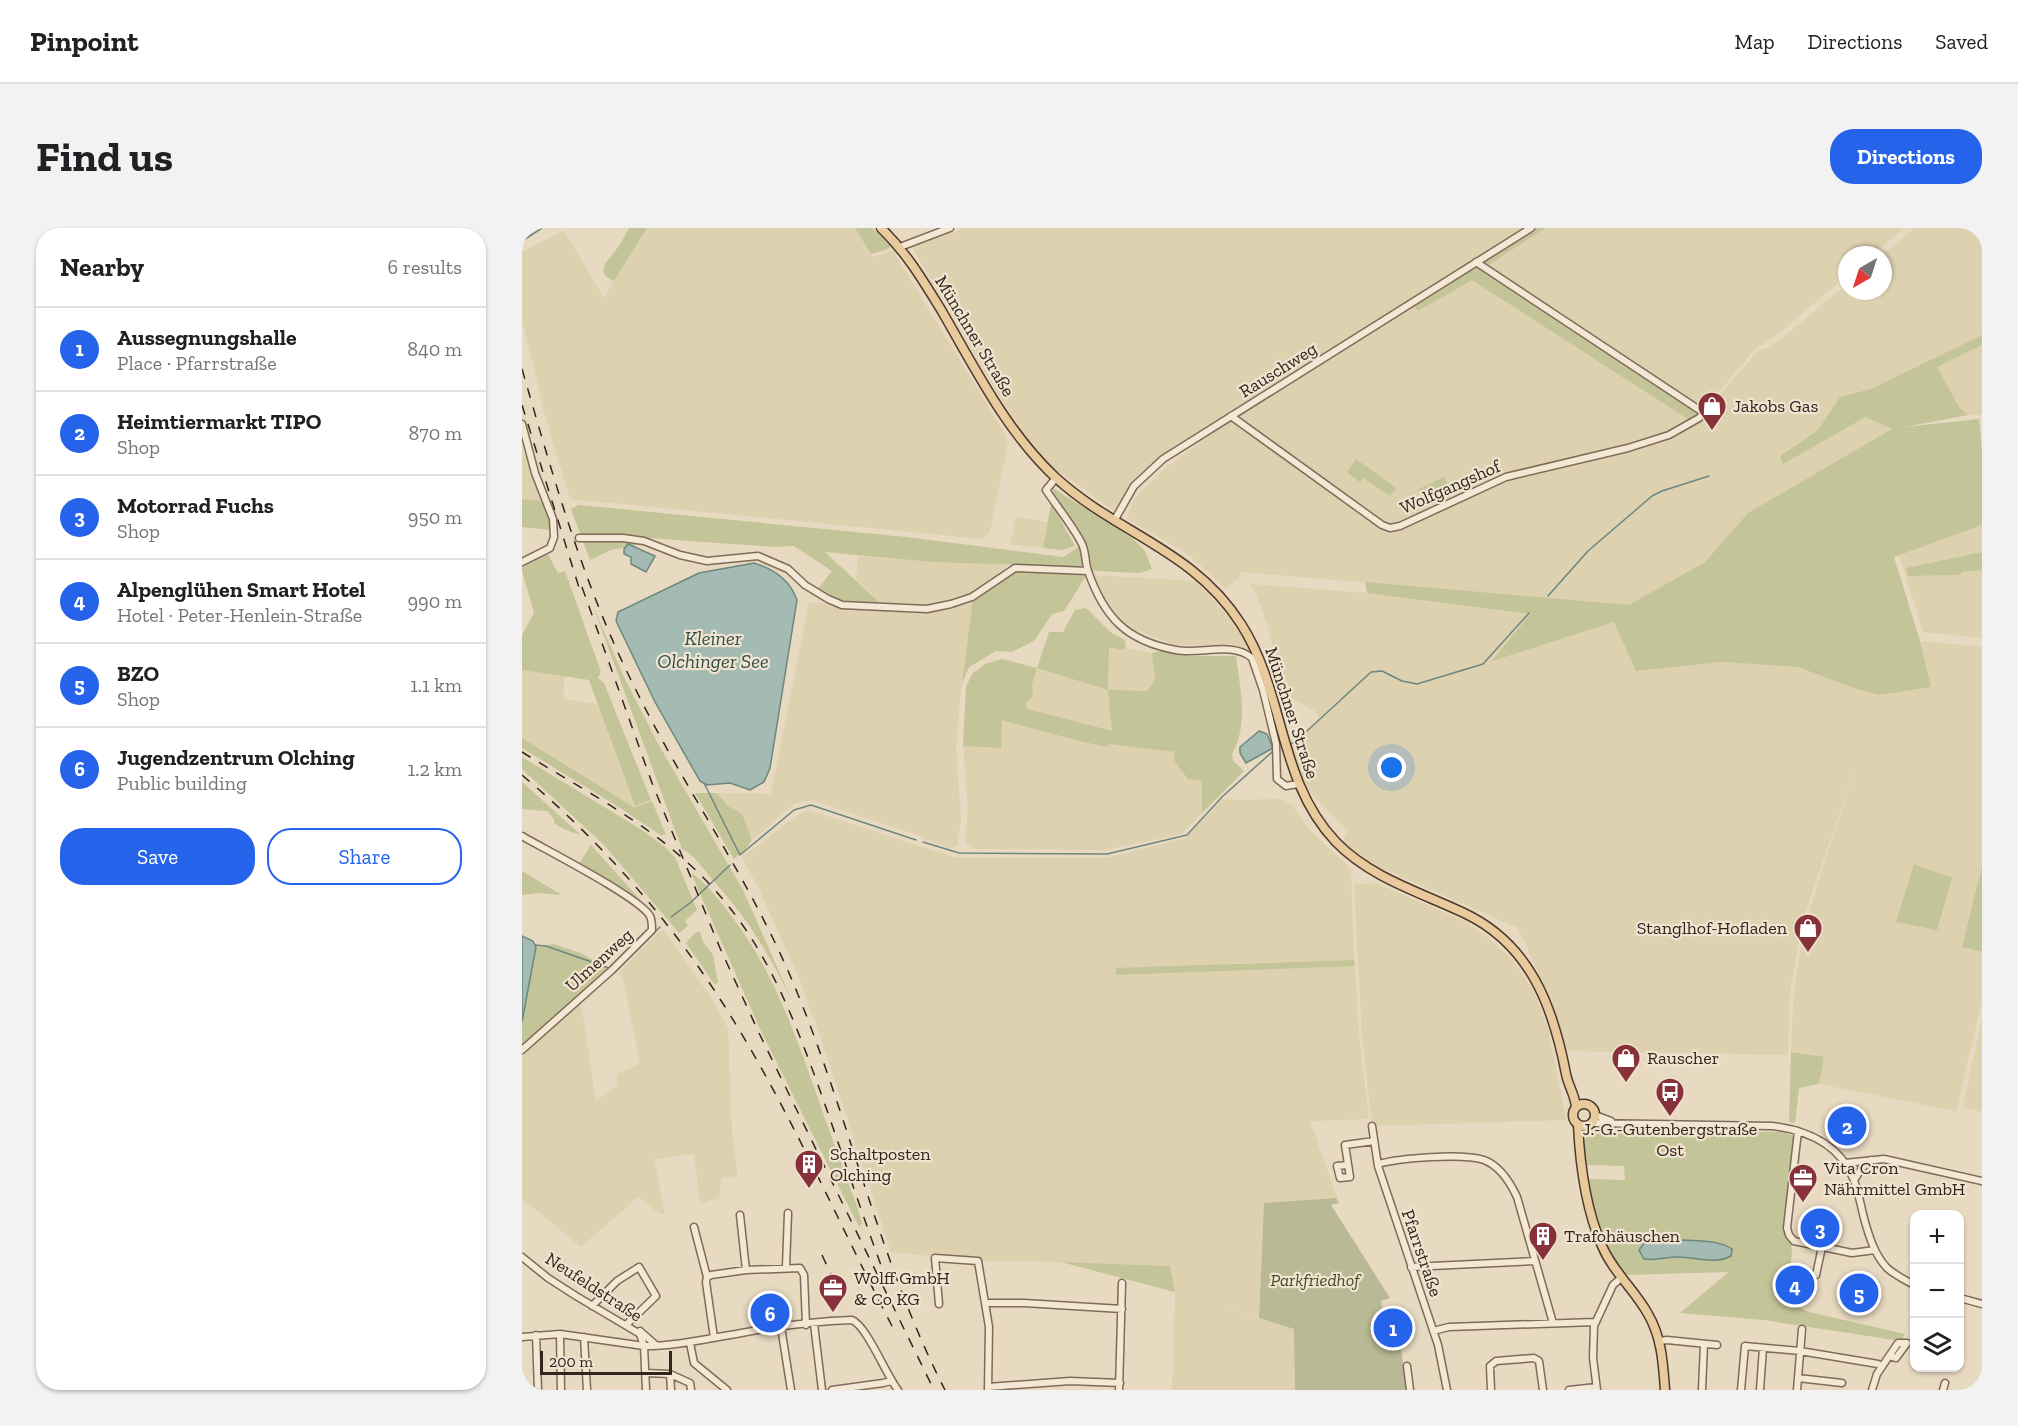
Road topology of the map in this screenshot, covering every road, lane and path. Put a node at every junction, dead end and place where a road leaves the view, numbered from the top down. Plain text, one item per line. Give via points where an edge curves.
1 (881, 228) edge
2 (951, 228) edge
3 (1531, 228) edge
4 (900, 247) junction
5 (1476, 262) junction
6 (1231, 416) junction
7 (522, 424) edge
8 (1056, 478) junction
9 (1114, 521) junction
10 (579, 538) dead end
11 (522, 562) edge
12 (1088, 572) junction
13 (1298, 784) junction
14 (522, 836) edge
15 (522, 1050) edge
16 (1579, 1106) junction
17 (1588, 1122) junction
18 (1372, 1126) dead end
19 (1798, 1131) junction
20 (1374, 1141) junction
21 (1871, 1160) junction
22 (1845, 1163) junction
23 (1348, 1164) dead end
24 (1378, 1164) junction
25 (1854, 1180) junction
26 (1982, 1181) edge
27 (788, 1213) dead end
28 (740, 1215) dead end
29 (694, 1227) dead end
30 (1822, 1247) junction
31 (1875, 1250) junction
32 (522, 1257) edge
33 (1535, 1261) junction
34 (786, 1267) junction
35 (1411, 1267) junction
36 (746, 1270) junction
37 (1816, 1275) dead end
38 (707, 1277) junction
39 (1621, 1278) junction
40 (1122, 1283) dead end
41 (1910, 1283) edge
42 (1964, 1299) edge
43 (985, 1303) junction
44 (939, 1304) dead end
45 (1982, 1304) edge
46 (592, 1306) junction
47 (1122, 1309) junction
48 (1595, 1322) junction
49 (1553, 1323) junction
50 (814, 1324) junction
51 (626, 1325) junction
52 (806, 1325) junction
53 (781, 1327) junction
54 (634, 1329) junction
55 (1802, 1329) dead end
56 (1433, 1331) junction
57 (560, 1334) junction
58 (536, 1335) junction
59 (522, 1336) edge
60 (584, 1337) junction
61 (714, 1338) junction
62 (1660, 1341) junction
63 (690, 1342) junction
64 (1704, 1344) junction
65 (1717, 1345) dead end
66 (644, 1346) junction
67 (657, 1346) junction
68 (1763, 1348) junction
69 (1800, 1351) junction
70 (1889, 1356) dead end
71 (1407, 1366) dead end
72 (1881, 1366) junction
73 (646, 1373) junction
74 (670, 1374) junction
75 (1798, 1378) junction
76 (891, 1381) junction
77 (1842, 1383) dead end
78 (1120, 1386) edge
79 (988, 1388) edge
80 (1597, 1388) edge
81 (538, 1390) edge
82 (561, 1390) edge
83 (587, 1390) edge
84 (646, 1390) edge
85 (671, 1390) edge
86 (691, 1390) edge
87 (727, 1390) edge
88 (791, 1390) edge
89 (822, 1390) edge
90 (832, 1390) edge
91 (898, 1390) edge
92 (1410, 1390) edge
93 (1447, 1390) edge
94 (1491, 1390) edge
95 (1543, 1390) edge
96 (1569, 1390) edge
97 (1665, 1390) edge
98 (1702, 1390) edge
99 (1740, 1390) edge
100 (1760, 1390) edge
101 (1797, 1390) edge
102 (1872, 1390) edge

1 - 4 main road, Münchner Straße
2 - 4 street
3 - 5 street, Rauschweg
4 - 8 main road, Münchner Straße via 1006,420
5 - 6 street, Rauschweg
5 - 6 street, Wolfgangshof via 1704,413 1669,435 1506,477 1390,528
6 - 9 street, Rauschweg via 1147,473 1134,486
7 - 11 street via 555,537 550,548
8 - 9 main road, Münchner Straße
8 - 12 street via 1046,490 1083,545
9 - 13 main road, Münchner Straße via 1192,569 1234,613 1263,667
10 - 12 street via 645,541 707,561 758,556 788,569 805,585 842,605 927,609 972,597 1015,568
12 - 13 street via 1105,610 1132,633 1169,649 1232,650 1252,658 1276,744 1277,779 1286,786
13 - 16 main road, Münchner Straße via 1318,821 1354,858 1384,877 1475,919 1514,951 1546,999
14 - 15 street, Ulmenweg via 640,905 650,916 652,930
16 - 17 main road via 1591,1107
16 - 17 main road via 1572,1115
17 - 19 street via 1772,1126
17 - 39 main road via 1579,1146 1593,1222 1602,1247
18 - 20 street, Pfarrstraße
19 - 22 street via 1830,1147
19 - 30 street via 1786,1228 1794,1241
20 - 23 street via 1345,1145
20 - 24 street, Pfarrstraße
21 - 22 street
21 - 25 street
21 - 26 street via 1898,1161
22 - 25 street
24 - 33 street via 1470,1157 1491,1164 1514,1190
24 - 35 street, Pfarrstraße
25 - 31 street
27 - 34 street
28 - 36 street
29 - 38 street
30 - 31 street via 1852,1253
30 - 37 street
31 - 41 street via 1887,1267
32 - 46 street, Neufeldstraße
33 - 35 street
33 - 49 street
34 - 36 street
34 - 52 street via 803,1271
35 - 56 street, Pfarrstraße
36 - 38 street
38 - 61 street
39 - 48 street via 1613,1285
39 - 62 main road via 1648,1314
40 - 47 street
42 - 45 street
43 - 44 street via 978,1261 935,1258
43 - 47 street
43 - 79 street via 989,1327
46 - 51 street, Neufeldstraße
46 - 51 street via 617,1281 639,1267 656,1296
47 - 78 street
48 - 49 street
48 - 80 street
49 - 56 street
50 - 52 street
50 - 76 street via 854,1321 862,1327
50 - 89 street
51 - 54 street, Neufeldstraße
52 - 53 street
53 - 61 street
53 - 88 street
54 - 66 street, Neufeldstraße via 643,1338
54 - 67 street
55 - 69 street
56 - 93 street, Pfarrstraße
57 - 58 street
57 - 60 street
57 - 82 street
58 - 59 street
58 - 81 street
60 - 66 street
60 - 83 street
61 - 63 street
62 - 64 street
62 - 97 main road
63 - 67 street
63 - 87 street via 694,1363
64 - 65 street
64 - 98 street
66 - 67 street
66 - 73 street
68 - 69 street
68 - 99 street via 1745,1346
68 - 100 street
69 - 72 street
69 - 75 street
70 - 72 street
71 - 92 street
72 - 102 street
73 - 74 street
73 - 84 street
74 - 85 street
74 - 86 street via 690,1383
75 - 77 street
75 - 101 street
76 - 90 street
76 - 91 street
78 - 79 street via 1070,1381
80 - 96 street
94 - 95 street via 1490,1366 1496,1361 1534,1358 1539,1361

